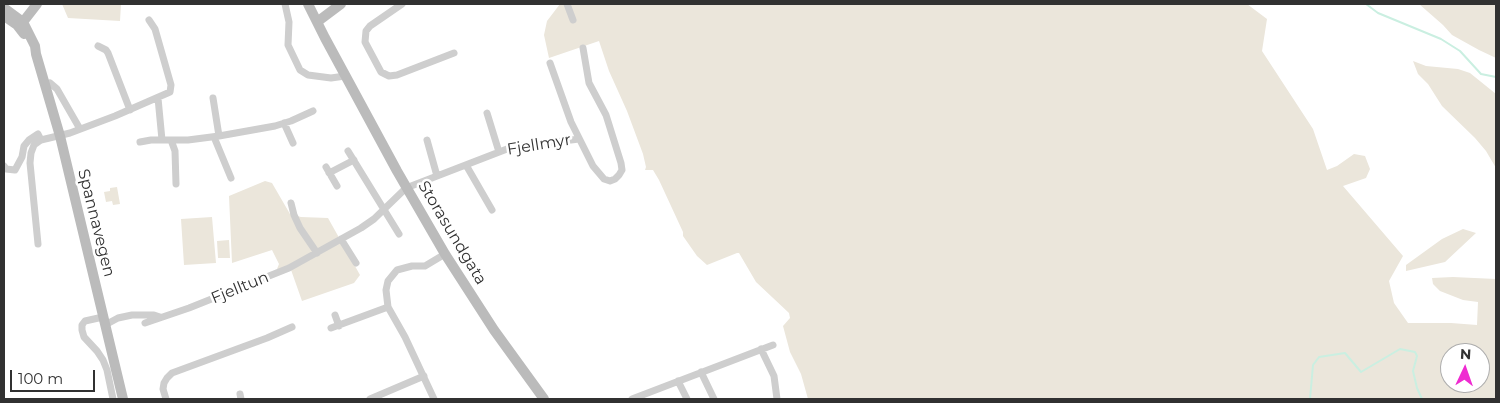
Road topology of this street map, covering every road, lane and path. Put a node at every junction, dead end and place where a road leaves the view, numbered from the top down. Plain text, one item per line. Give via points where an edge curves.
1 (30, 4) edge
2 (37, 4) edge
3 (285, 4) edge
4 (308, 4) edge
5 (341, 4) edge
6 (402, 4) edge
7 (567, 4) edge
8 (4, 8) edge
9 (4, 16) edge
10 (149, 20) dead end
11 (573, 20) dead end
12 (20, 22) junction
13 (317, 22) junction
14 (98, 46) dead end
15 (583, 48) dead end
16 (454, 53) dead end
17 (550, 64) dead end
18 (345, 76) junction
19 (50, 83) dead end
20 (158, 98) junction
21 (213, 98) dead end
22 (130, 110) junction
23 (313, 111) dead end
24 (487, 114) dead end
25 (284, 123) junction
26 (80, 129) junction
27 (60, 136) junction
28 (39, 137) junction
29 (216, 137) junction
30 (579, 139) junction
31 (162, 140) junction
32 (171, 140) junction
33 (427, 140) dead end
34 (140, 142) dead end
35 (293, 143) dead end
36 (348, 151) dead end
37 (499, 152) junction
38 (354, 160) junction
39 (466, 165) junction
40 (4, 166) edge
41 (437, 176) junction
42 (231, 178) dead end
43 (176, 184) dead end
44 (336, 186) dead end
45 (406, 188) junction
46 (291, 203) dead end
47 (383, 210) junction
48 (492, 210) dead end
49 (399, 234) dead end
50 (341, 240) junction
51 (38, 244) dead end
52 (316, 253) junction
53 (445, 254) junction
54 (356, 263) dead end
55 (388, 307) junction
56 (335, 315) dead end
57 (160, 317) junction
58 (104, 321) junction
59 (144, 323) dead end
60 (339, 326) junction
61 (292, 327) dead end
62 (331, 328) dead end
63 (773, 345) dead end
64 (761, 349) junction
65 (700, 372) junction
66 (424, 376) junction
67 (678, 380) junction
68 (777, 390) junction
69 (114, 399) edge
70 (123, 399) edge
71 (166, 399) edge
72 (370, 399) edge
73 (434, 399) edge
74 (544, 399) edge
75 (634, 399) edge
76 (687, 399) edge
77 (714, 399) edge
78 (777, 399) edge
79 (783, 399) edge

1 - 12 main road
2 - 12 main road
3 - 18 street via 288,45 300,70 308,75
4 - 13 main road, Storasundgata
5 - 13 main road
6 - 16 street via 366,31 366,42 381,72 388,76 402,74
7 - 11 street
8 - 12 main road
9 - 12 main road
10 - 20 street via 171,85 170,92
12 - 27 main road, Spannavegen via 36,54
13 - 18 main road, Storasundgata
14 - 22 street via 108,53
15 - 30 street via 589,83 606,115 621,163 622,170 615,179 610,181 599,174
17 - 30 street
18 - 45 main road, Storasundgata
19 - 26 street via 57,89
20 - 22 street
20 - 31 street
21 - 29 street
22 - 26 street
23 - 25 street
24 - 37 street, Fjellmyr
25 - 29 street
25 - 35 street
26 - 27 street
27 - 28 street
27 - 58 main road, Spannavegen
28 - 40 street via 29,140 24,146 18,167 6,170
28 - 51 street via 31,153 30,164
29 - 32 street
29 - 42 street
30 - 37 street, Fjellmyr
31 - 32 street
31 - 34 street
32 - 43 street via 175,151
33 - 41 street
36 - 38 street
37 - 39 street, Fjellmyr
38 - 44 street via 328,170
38 - 47 street
39 - 41 street, Fjellmyr
39 - 48 street
41 - 45 street, Fjellmyr
45 - 47 street, Fjelltun
45 - 53 main road, Storasundgata
46 - 52 street via 300,228
47 - 49 street
47 - 50 street, Fjelltun
50 - 52 street, Fjelltun
50 - 54 street
52 - 57 street, Fjelltun via 289,268
53 - 55 street via 425,266 397,270 386,290
53 - 74 main road, Storasundgata
55 - 60 street
55 - 66 street
56 - 60 street
57 - 58 street, Fjelltun via 132,315
57 - 59 street, Fjelltun
58 - 69 street, Fjelltun via 85,321 82,330 103,360
58 - 70 main road, Spannavegen
60 - 62 street
61 - 71 street via 172,373 164,383
63 - 64 street
64 - 65 street
64 - 68 street via 772,369
65 - 67 street
65 - 77 street
66 - 72 street
66 - 73 street
67 - 75 street
67 - 76 street
68 - 78 street
68 - 79 street

